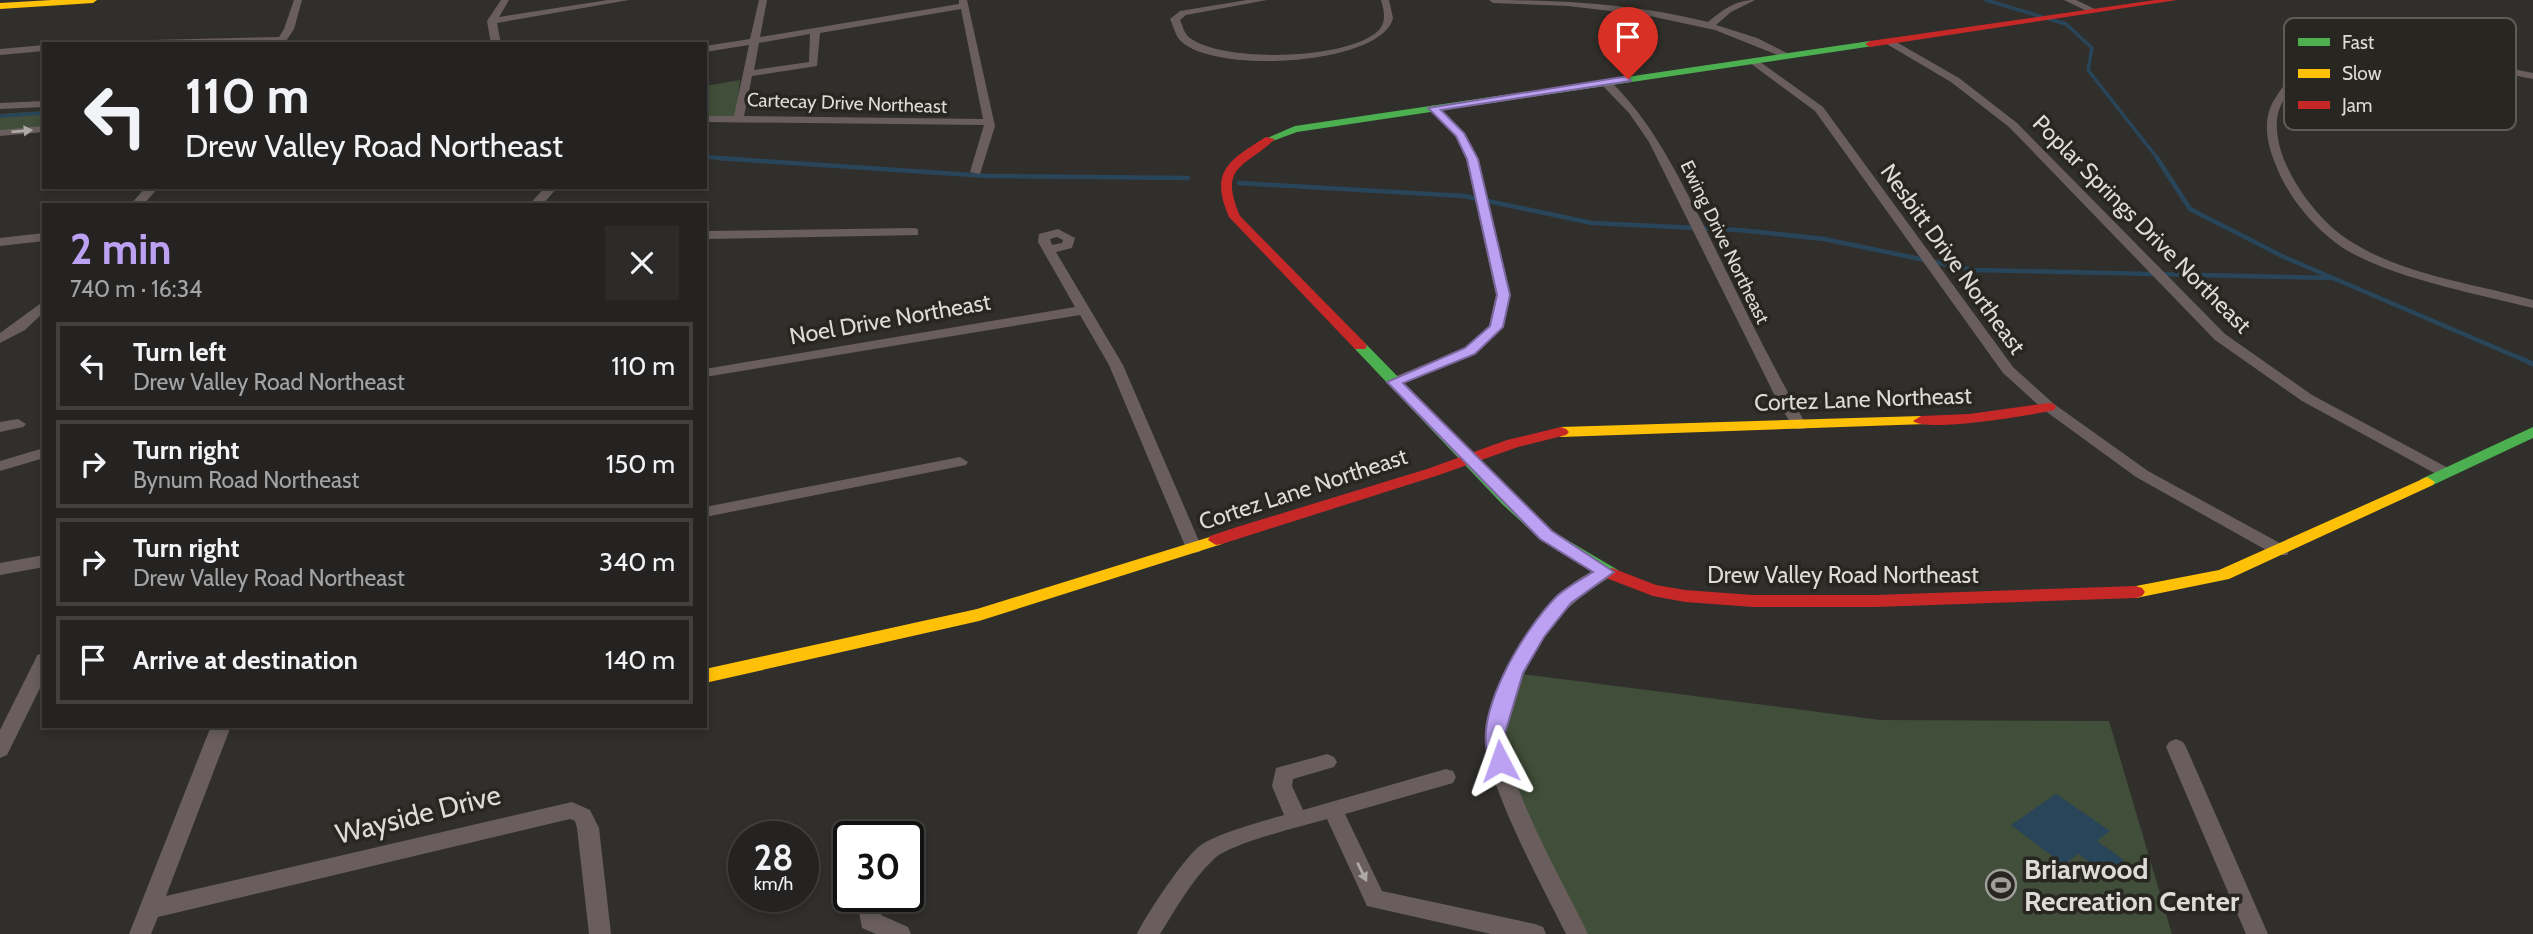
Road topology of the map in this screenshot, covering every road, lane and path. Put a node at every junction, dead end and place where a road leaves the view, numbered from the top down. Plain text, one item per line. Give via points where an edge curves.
1 (93, 0) edge
2 (298, 0) edge
3 (505, 0) edge
4 (625, 0) edge
5 (763, 0) edge
6 (1263, 0) edge
7 (1385, 0) edge
8 (1493, 0) edge
9 (1751, 0) edge
10 (2068, 0) edge
11 (2173, 0) edge
12 (1570, 1) edge
13 (964, 3) edge
14 (0, 6) edge
15 (2094, 11) junction
16 (492, 21) junction
17 (1710, 26) junction
18 (815, 31) junction
19 (755, 40) junction
20 (1888, 41) junction
21 (280, 42) edge
22 (496, 42) edge
23 (42, 48) edge
24 (707, 49) edge
25 (0, 52) edge
26 (1788, 55) junction
27 (1753, 61) junction
28 (749, 74) junction
29 (1605, 82) junction
30 (2284, 94) edge
31 (42, 104) edge
32 (0, 106) edge
33 (1433, 108) junction
34 (739, 117) junction
35 (707, 118) edge
36 (988, 122) junction
37 (42, 129) edge
38 (0, 133) edge
39 (976, 172) dead end
40 (151, 189) edge
41 (550, 189) edge
42 (138, 203) edge
43 (537, 203) edge
44 (914, 232) dead end
45 (707, 234) edge
46 (42, 237) edge
47 (0, 242) edge
48 (1049, 250) dead end
49 (2533, 304) edge
50 (42, 306) edge
51 (1083, 310) junction
52 (0, 339) edge
53 (707, 373) edge
54 (1394, 382) junction
55 (2049, 407) junction
56 (18, 424) dead end
57 (1799, 426) junction
58 (0, 427) edge
59 (2533, 432) edge
60 (42, 454) edge
61 (1468, 458) junction
62 (960, 462) dead end
63 (0, 466) edge
64 (2444, 472) junction
65 (707, 512) edge
66 (1194, 548) junction
67 (2281, 551) junction
68 (42, 561) edge
69 (0, 569) edge
70 (1606, 572) junction
71 (42, 664) edge
72 (707, 676) edge
73 (220, 728) edge
74 (2176, 747) dead end
75 (0, 750) edge
76 (1327, 762) dead end
77 (1446, 777) dead end
78 (1333, 810) junction
79 (1297, 820) junction
80 (151, 909) junction
81 (869, 912) edge
82 (140, 934) edge
83 (600, 934) edge
84 (900, 934) edge
85 (1148, 934) edge
86 (1535, 934) edge
87 (1577, 934) edge
88 (2257, 934) edge

1 - 14 street
2 - 21 street
3 - 16 street
4 - 16 street
5 - 19 street
6 - 7 street via 1183,13 1175,19 1175,31 1185,43 1210,55 1315,53 1380,35 1388,23
8 - 12 street
9 - 17 street via 1728,10
10 - 15 street
11 - 15 street, Drew Valley Road Northeast
12 - 17 street
13 - 18 street
13 - 36 street
15 - 20 street, Drew Valley Road Northeast
16 - 22 street
17 - 26 street via 1754,38
18 - 19 street
18 - 28 street via 814,64
19 - 24 street
19 - 28 street
20 - 26 street, Drew Valley Road Northeast
20 - 64 street, Poplar Springs Drive Northeast via 1955,80 2013,125 2220,337 2307,398
23 - 25 street
26 - 27 street, Drew Valley Road Northeast
27 - 29 street, Drew Valley Road Northeast
27 - 55 street, Nesbitt Drive Northeast via 1819,109 1999,359
28 - 34 street
29 - 33 street, Drew Valley Road Northeast
29 - 57 street, Ewing Drive Northeast via 1630,103 1654,139 1723,274 1762,363
30 - 49 street via 2273,114 2272,149 2296,192 2326,228 2364,255
31 - 32 street
33 - 54 street via 1461,135 1472,159 1503,295 1496,327 1470,351
33 - 54 street, Drew Valley Road Northeast via 1316,125 1272,137 1233,164 1223,180 1225,198 1235,217
34 - 35 street, Cartecay Drive Northeast
34 - 36 street, Cartecay Drive Northeast
36 - 39 street via 989,134
38 -> 37 street
40 - 42 street
41 - 43 street
44 - 45 street
46 - 47 street
48 - 51 street
50 - 52 street
51 - 53 street, Noel Drive Northeast
51 - 66 street via 1116,365
54 - 61 street, Drew Valley Road Northeast
55 - 57 street, Cortez Lane Northeast via 1969,419
55 - 67 street, Nesbitt Drive Northeast via 2143,474
56 - 58 street
57 - 61 street, Cortez Lane Northeast via 1576,430 1526,437
59 - 64 street, Drew Valley Road Northeast
60 - 63 street
61 - 66 street, Cortez Lane Northeast via 1279,516
61 - 70 street, Drew Valley Road Northeast via 1546,535
62 - 65 street
64 - 67 street, Drew Valley Road Northeast
66 - 72 street, Cortez Lane Northeast via 979,615
67 - 70 street, Drew Valley Road Northeast via 2223,575 2124,594 1754,601 1653,590
68 - 69 street
70 - 87 street via 1565,599 1538,632 1514,673 1495,733 1500,761 1519,809
71 - 75 street
73 - 80 street
74 - 88 street
76 - 79 street via 1283,774 1282,786
77 - 78 street
78 - 79 street
78 -> 86 street via 1375,899
79 - 85 street via 1208,851
80 - 82 street
80 - 83 street, Wayside Drive via 572,810 583,816 588,828
81 - 84 street via 870,921

